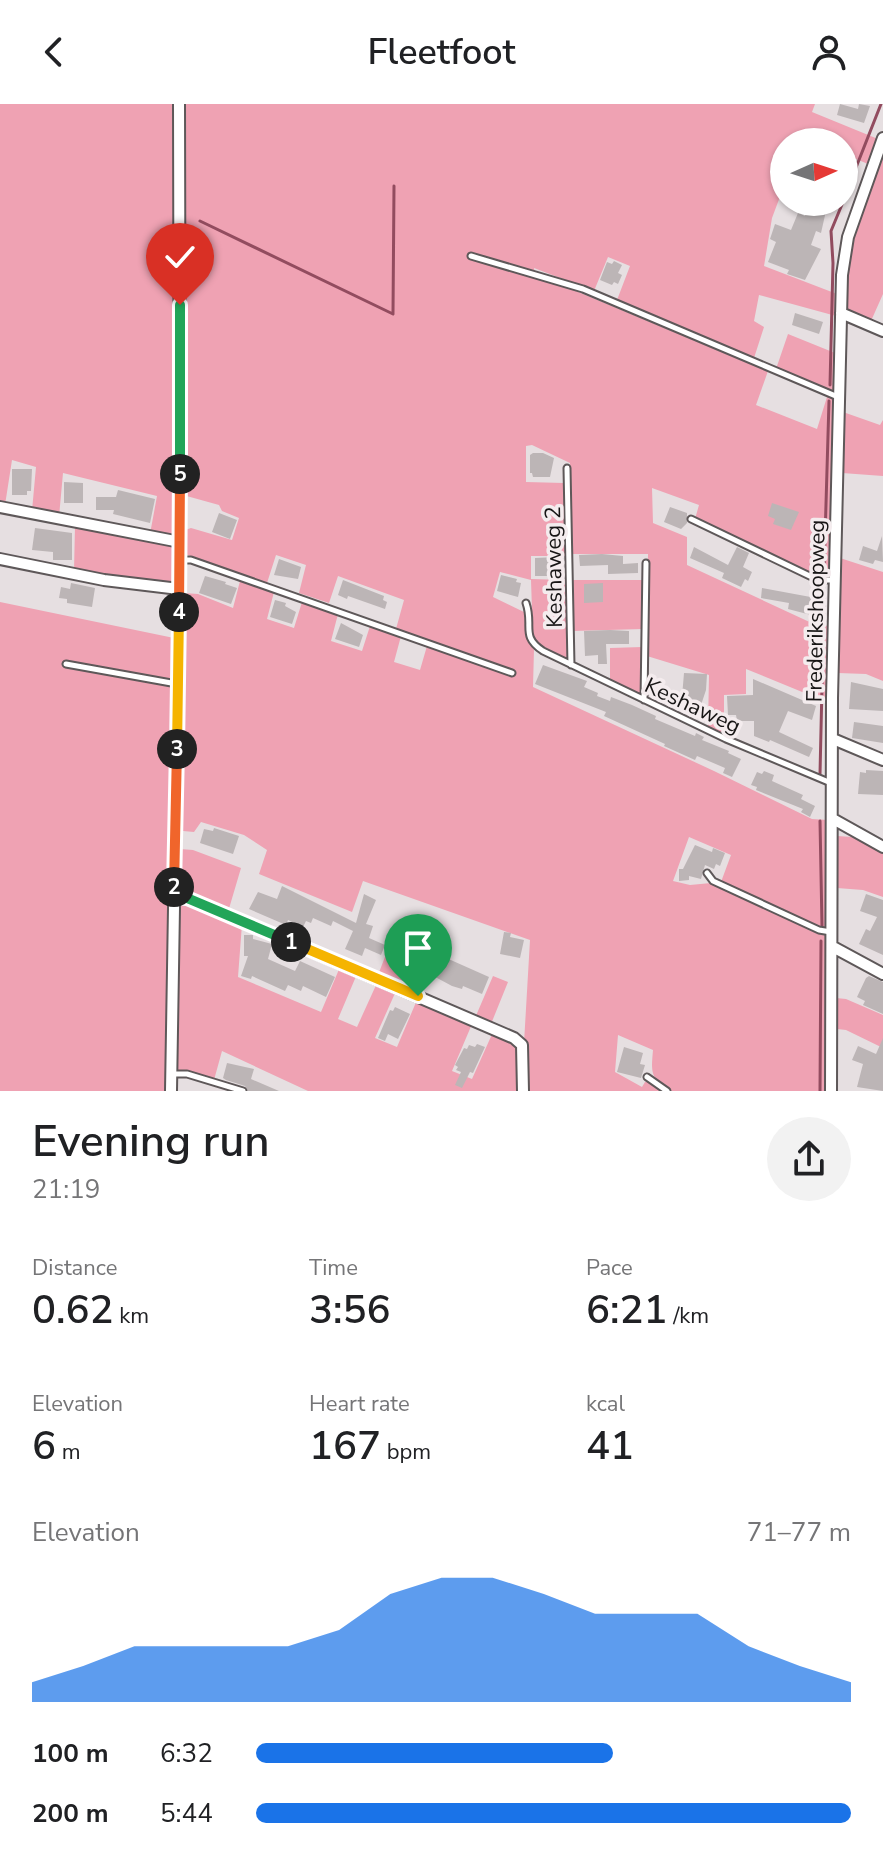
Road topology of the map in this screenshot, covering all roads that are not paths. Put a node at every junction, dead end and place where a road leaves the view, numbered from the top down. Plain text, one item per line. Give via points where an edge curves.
1 (179, 104) edge
2 (883, 138) edge
3 (471, 256) dead end
4 (841, 313) junction
5 (883, 331) edge
6 (839, 397) junction
7 (567, 468) dead end
8 (0, 507) edge
9 (691, 519) dead end
10 (180, 542) junction
11 (0, 559) edge
12 (180, 560) junction
13 (646, 563) dead end
14 (836, 580) junction
15 (179, 589) junction
16 (526, 603) dead end
17 (66, 664) dead end
18 (571, 665) junction
19 (512, 673) dead end
20 (178, 684) junction
21 (644, 700) junction
22 (833, 739) junction
23 (883, 760) edge
24 (832, 783) junction
25 (833, 819) junction
26 (883, 847) edge
27 (707, 873) dead end
28 (174, 897) junction
29 (832, 932) junction
30 (833, 947) junction
31 (883, 974) edge
32 (172, 1074) junction
33 (647, 1077) dead end
34 (171, 1091) edge
35 (243, 1091) edge
36 (523, 1091) edge
37 (667, 1091) edge
38 (831, 1091) edge

1 - 10 street
2 - 4 street, Frederikshoopweg via 848,237
3 - 6 lane via 583,289
4 - 5 street
4 - 6 street, Frederikshoopweg
6 - 14 street, Frederikshoopweg
7 - 18 lane, Keshaweg 2
8 - 10 street
9 - 14 lane via 818,580
10 - 12 street
11 - 15 street
12 - 15 street
12 - 19 lane
13 - 21 lane
14 - 22 street, Frederikshoopweg
15 - 20 street
16 - 18 lane, Keshaweg via 532,643
17 - 20 lane
18 - 21 lane, Keshaweg
20 - 28 street
21 - 24 lane, Keshaweg
22 - 23 street
22 - 24 street, Frederikshoopweg
24 - 25 street, Frederikshoopweg
25 - 26 street
25 - 29 street, Frederikshoopweg
27 - 29 lane via 713,881
28 - 32 street
28 - 36 street via 200,903 514,1038 522,1045
29 - 30 street, Frederikshoopweg
30 - 31 street
30 - 38 street, Frederikshoopweg
32 - 34 street
32 - 35 lane
33 - 37 lane

